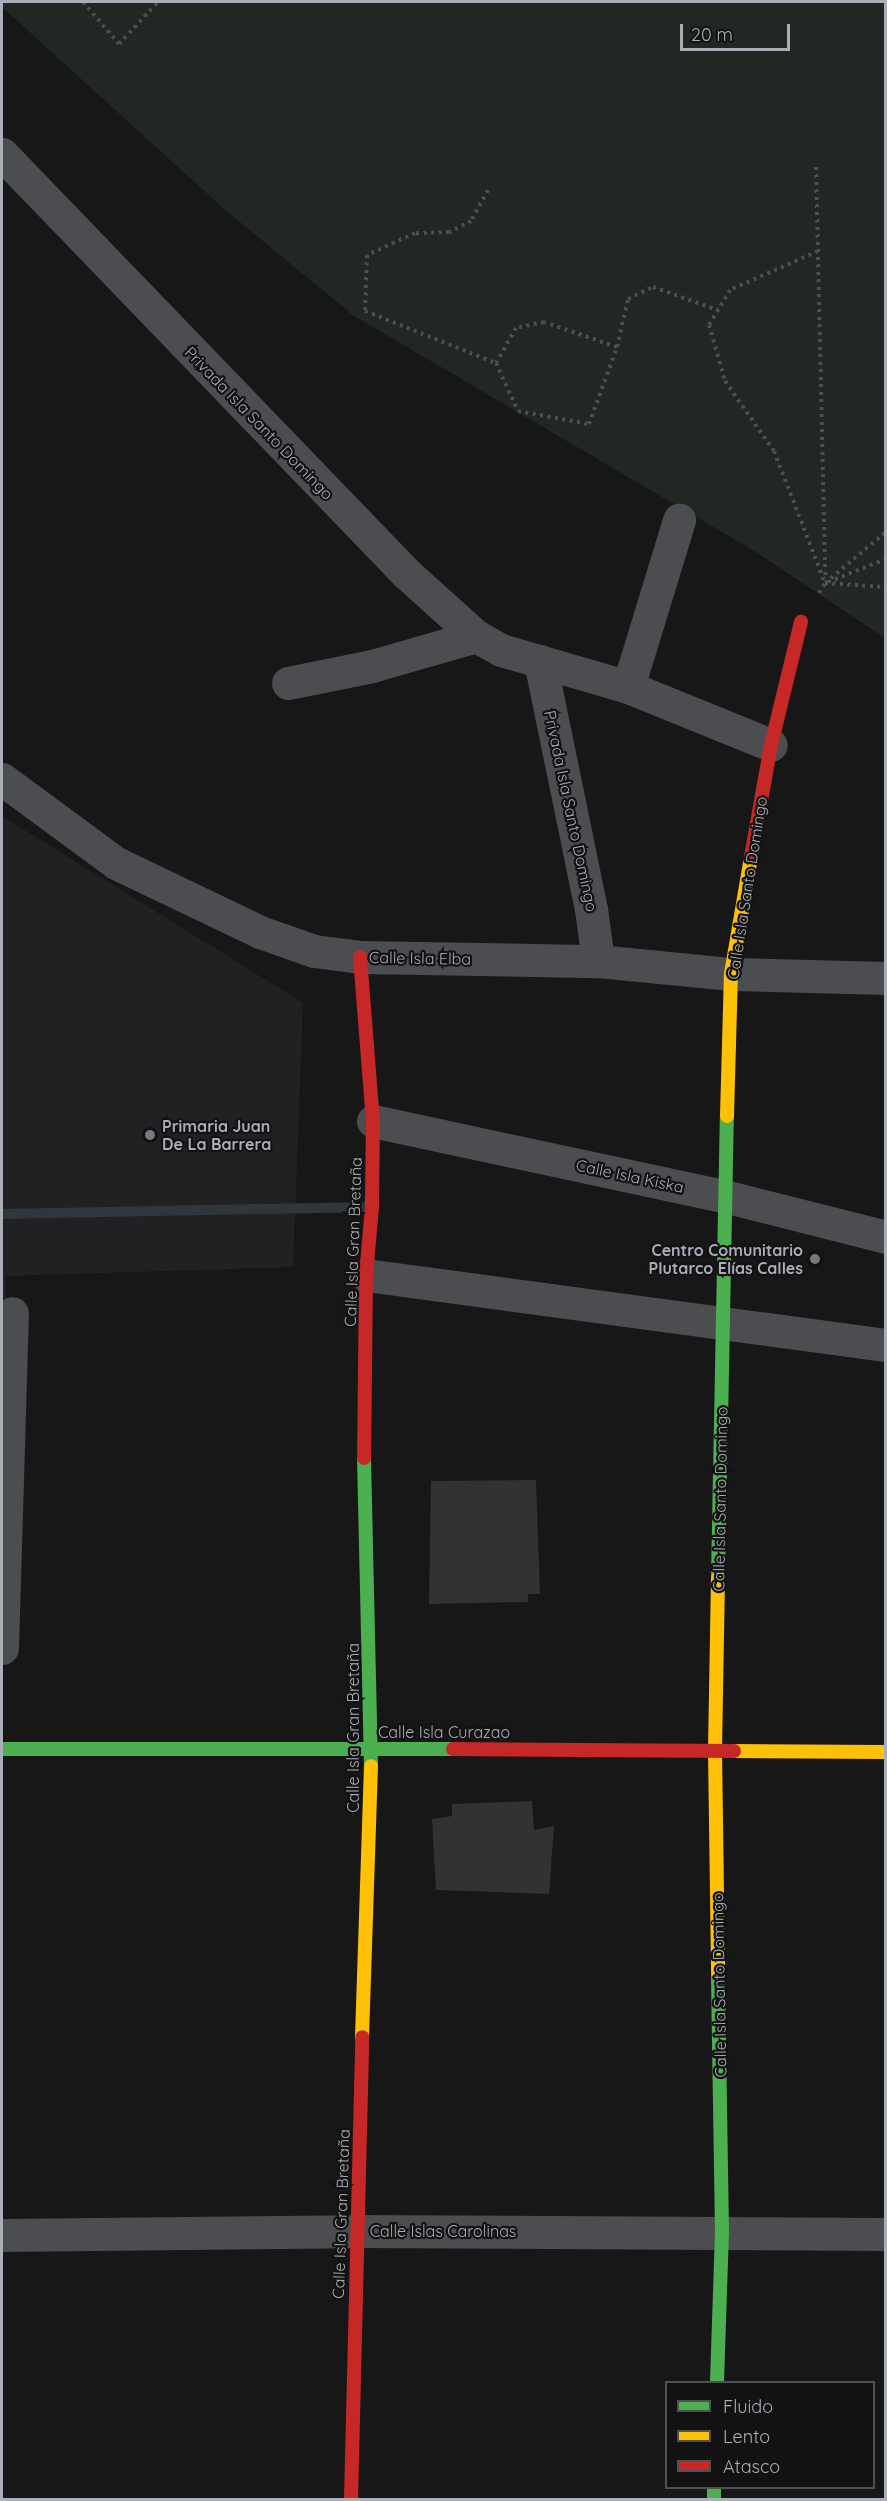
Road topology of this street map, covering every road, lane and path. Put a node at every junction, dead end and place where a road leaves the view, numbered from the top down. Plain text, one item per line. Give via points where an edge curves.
1 (83, 2) edge
2 (158, 2) edge
3 (2, 154) edge
4 (816, 167) dead end
5 (488, 190) dead end
6 (818, 251) junction
7 (718, 310) junction
8 (618, 347) junction
9 (496, 363) junction
10 (679, 520) dead end
11 (885, 532) edge
12 (885, 560) edge
13 (825, 583) junction
14 (885, 587) edge
15 (801, 622) joint
16 (476, 636) junction
17 (540, 661) junction
18 (288, 683) dead end
19 (628, 687) junction
20 (771, 745) junction
21 (2, 779) edge
22 (360, 957) junction
23 (598, 961) junction
24 (732, 974) junction
25 (885, 978) edge
26 (373, 1121) junction
27 (724, 1196) junction
28 (885, 1237) edge
29 (366, 1275) junction
30 (12, 1313) dead end
31 (723, 1321) junction
32 (885, 1345) edge
33 (2, 1648) edge
34 (372, 1748) junction
35 (2, 1749) edge
36 (715, 1751) junction
37 (885, 1752) edge
38 (356, 2231) junction
39 (722, 2232) junction
40 (885, 2234) edge
41 (2, 2235) edge
42 (717, 2381) edge
43 (351, 2499) edge

1 - 2 path via 119,45
3 - 16 street, Privada Isla Santo Domingo via 406,573
4 - 6 path
5 - 9 path via 471,221 449,232 416,233 366,255 365,311
6 - 7 path via 730,290
6 - 13 path
7 - 8 path via 653,287 628,299
7 - 13 path via 709,325 725,381 774,450
8 - 9 path via 544,322 516,328
8 - 9 path via 589,424 518,411
10 - 19 street
11 - 13 path
12 - 13 path
13 - 14 path
13 - 15 path
15 - 20 street, Calle Isla Santo Domingo
16 - 17 street, Privada Isla Santo Domingo via 501,650
16 - 18 street via 372,666
17 - 19 street, Privada Isla Santo Domingo
17 - 23 street, Privada Isla Santo Domingo
19 - 20 street, Privada Isla Santo Domingo
20 - 24 street, Calle Isla Santo Domingo
21 - 22 street, Calle Isla Elba via 116,864 260,932 314,951
22 - 23 street, Calle Isla Elba
22 - 26 street, Calle Isla Gran Bretaña
23 - 24 street, Calle Isla Elba
24 - 25 street, Calle Isla Elba
24 - 27 street, Calle Isla Santo Domingo
26 - 27 street, Calle Isla Kiska
26 - 29 street, Calle Isla Gran Bretaña
27 - 28 street, Calle Isla Kiska
27 - 31 street, Calle Isla Santo Domingo
29 - 31 street
29 - 34 street, Calle Isla Gran Bretaña via 364,1476
30 - 33 street
31 - 32 street
31 - 36 street, Calle Isla Santo Domingo
34 - 35 street, Calle Isla Curazao
34 - 36 street, Calle Isla Curazao
34 - 38 street, Calle Isla Gran Bretaña
36 - 37 street, Calle Isla Curazao
36 - 39 street, Calle Isla Santo Domingo
38 - 39 street, Calle Islas Carolinas
38 - 41 street, Calle Islas Carolinas
38 - 43 street, Calle Isla Gran Bretaña
39 - 40 street, Calle Islas Carolinas
39 - 42 street, Calle Isla Santo Domingo

